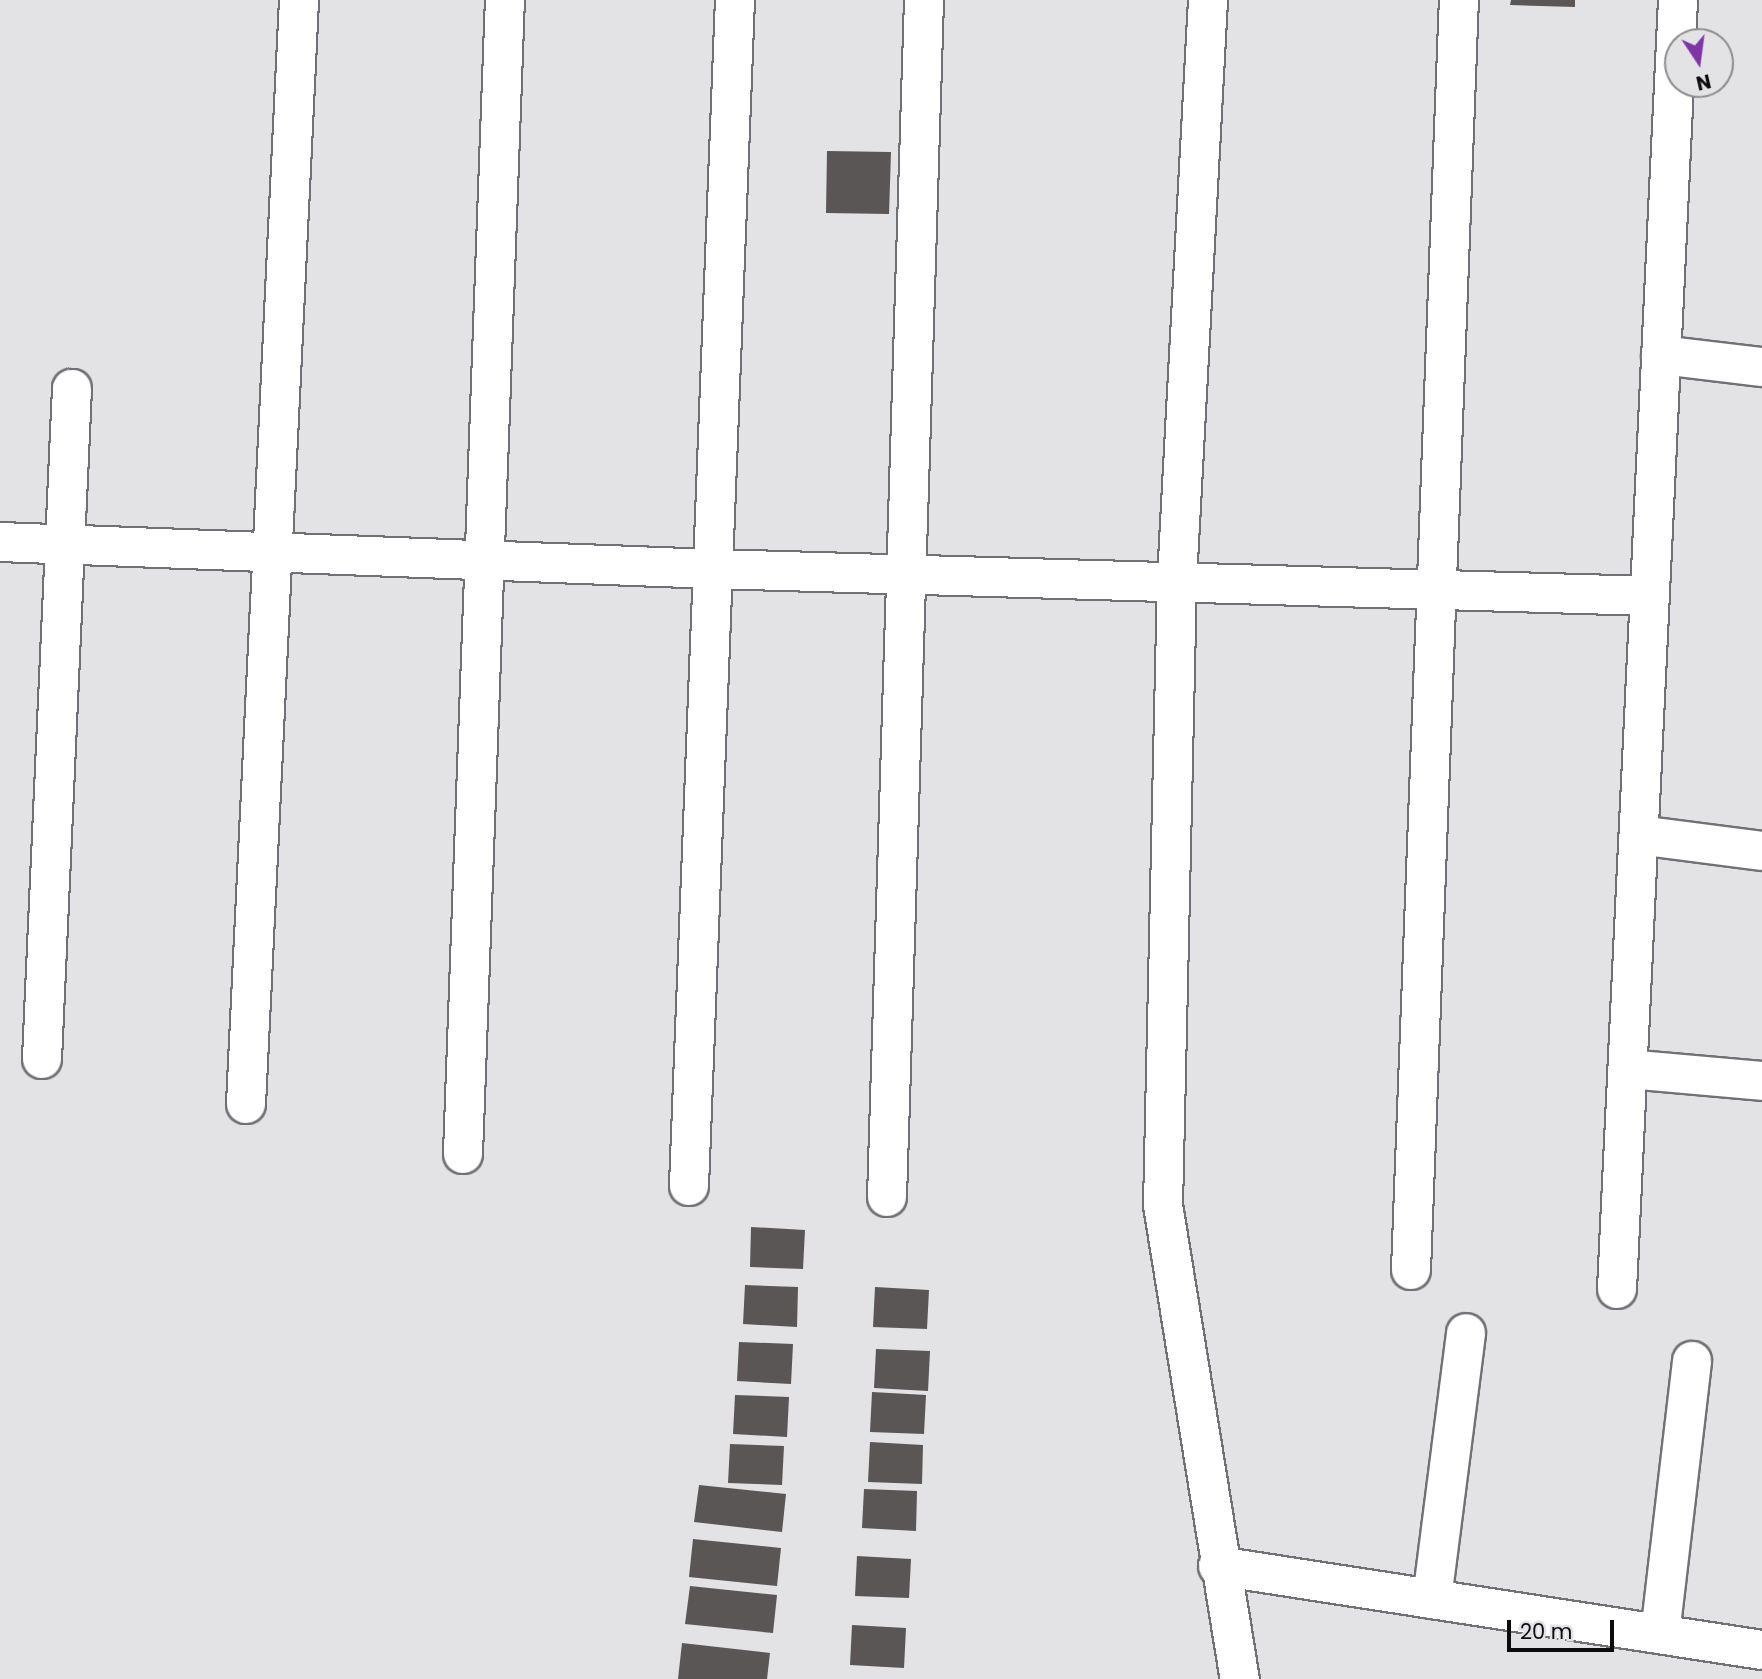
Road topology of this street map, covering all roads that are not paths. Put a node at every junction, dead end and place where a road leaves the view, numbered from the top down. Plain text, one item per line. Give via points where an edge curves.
1 (299, 0) edge
2 (505, 0) edge
3 (735, 0) edge
4 (924, 0) edge
5 (1208, 0) edge
6 (1459, 0) edge
7 (1678, 0) edge
8 (1661, 355) junction
9 (1762, 367) edge
10 (72, 389) dead end
11 (0, 542) edge
12 (65, 544) junction
13 (273, 551) junction
14 (484, 558) junction
15 (713, 569) junction
16 (906, 572) junction
17 (1177, 580) junction
18 (1436, 589) junction
19 (1650, 596) junction
20 (1639, 835) junction
21 (1762, 851) edge
22 (42, 1059) dead end
23 (1628, 1069) junction
24 (1762, 1082) edge
25 (246, 1104) dead end
26 (463, 1154) dead end
27 (689, 1186) dead end
28 (887, 1198) dead end
29 (1410, 1270) dead end
30 (1617, 1289) dead end
31 (1466, 1333) dead end
32 (1692, 1361) dead end
33 (1218, 1566) junction
34 (1432, 1599) junction
35 (1660, 1634) junction
36 (1762, 1650) edge
37 (1240, 1679) edge

1 - 13 street
2 - 14 street
3 - 15 street
4 - 16 street
5 - 17 street
6 - 18 street
7 - 8 street
8 - 9 street
8 - 19 street
10 - 12 street
11 - 12 street
12 - 13 street
12 - 22 street
13 - 14 street
13 - 25 street
14 - 15 street
14 - 26 street
15 - 16 street
15 - 27 street
16 - 17 street
16 - 28 street
17 - 18 street
17 - 33 street via 1163,1205
18 - 19 street
18 - 29 street
19 - 20 street
20 - 21 street
20 - 23 street
23 - 24 street
23 - 30 street
31 - 34 street
32 - 35 street
33 - 34 street
33 - 37 street
34 - 35 street
35 - 36 street

